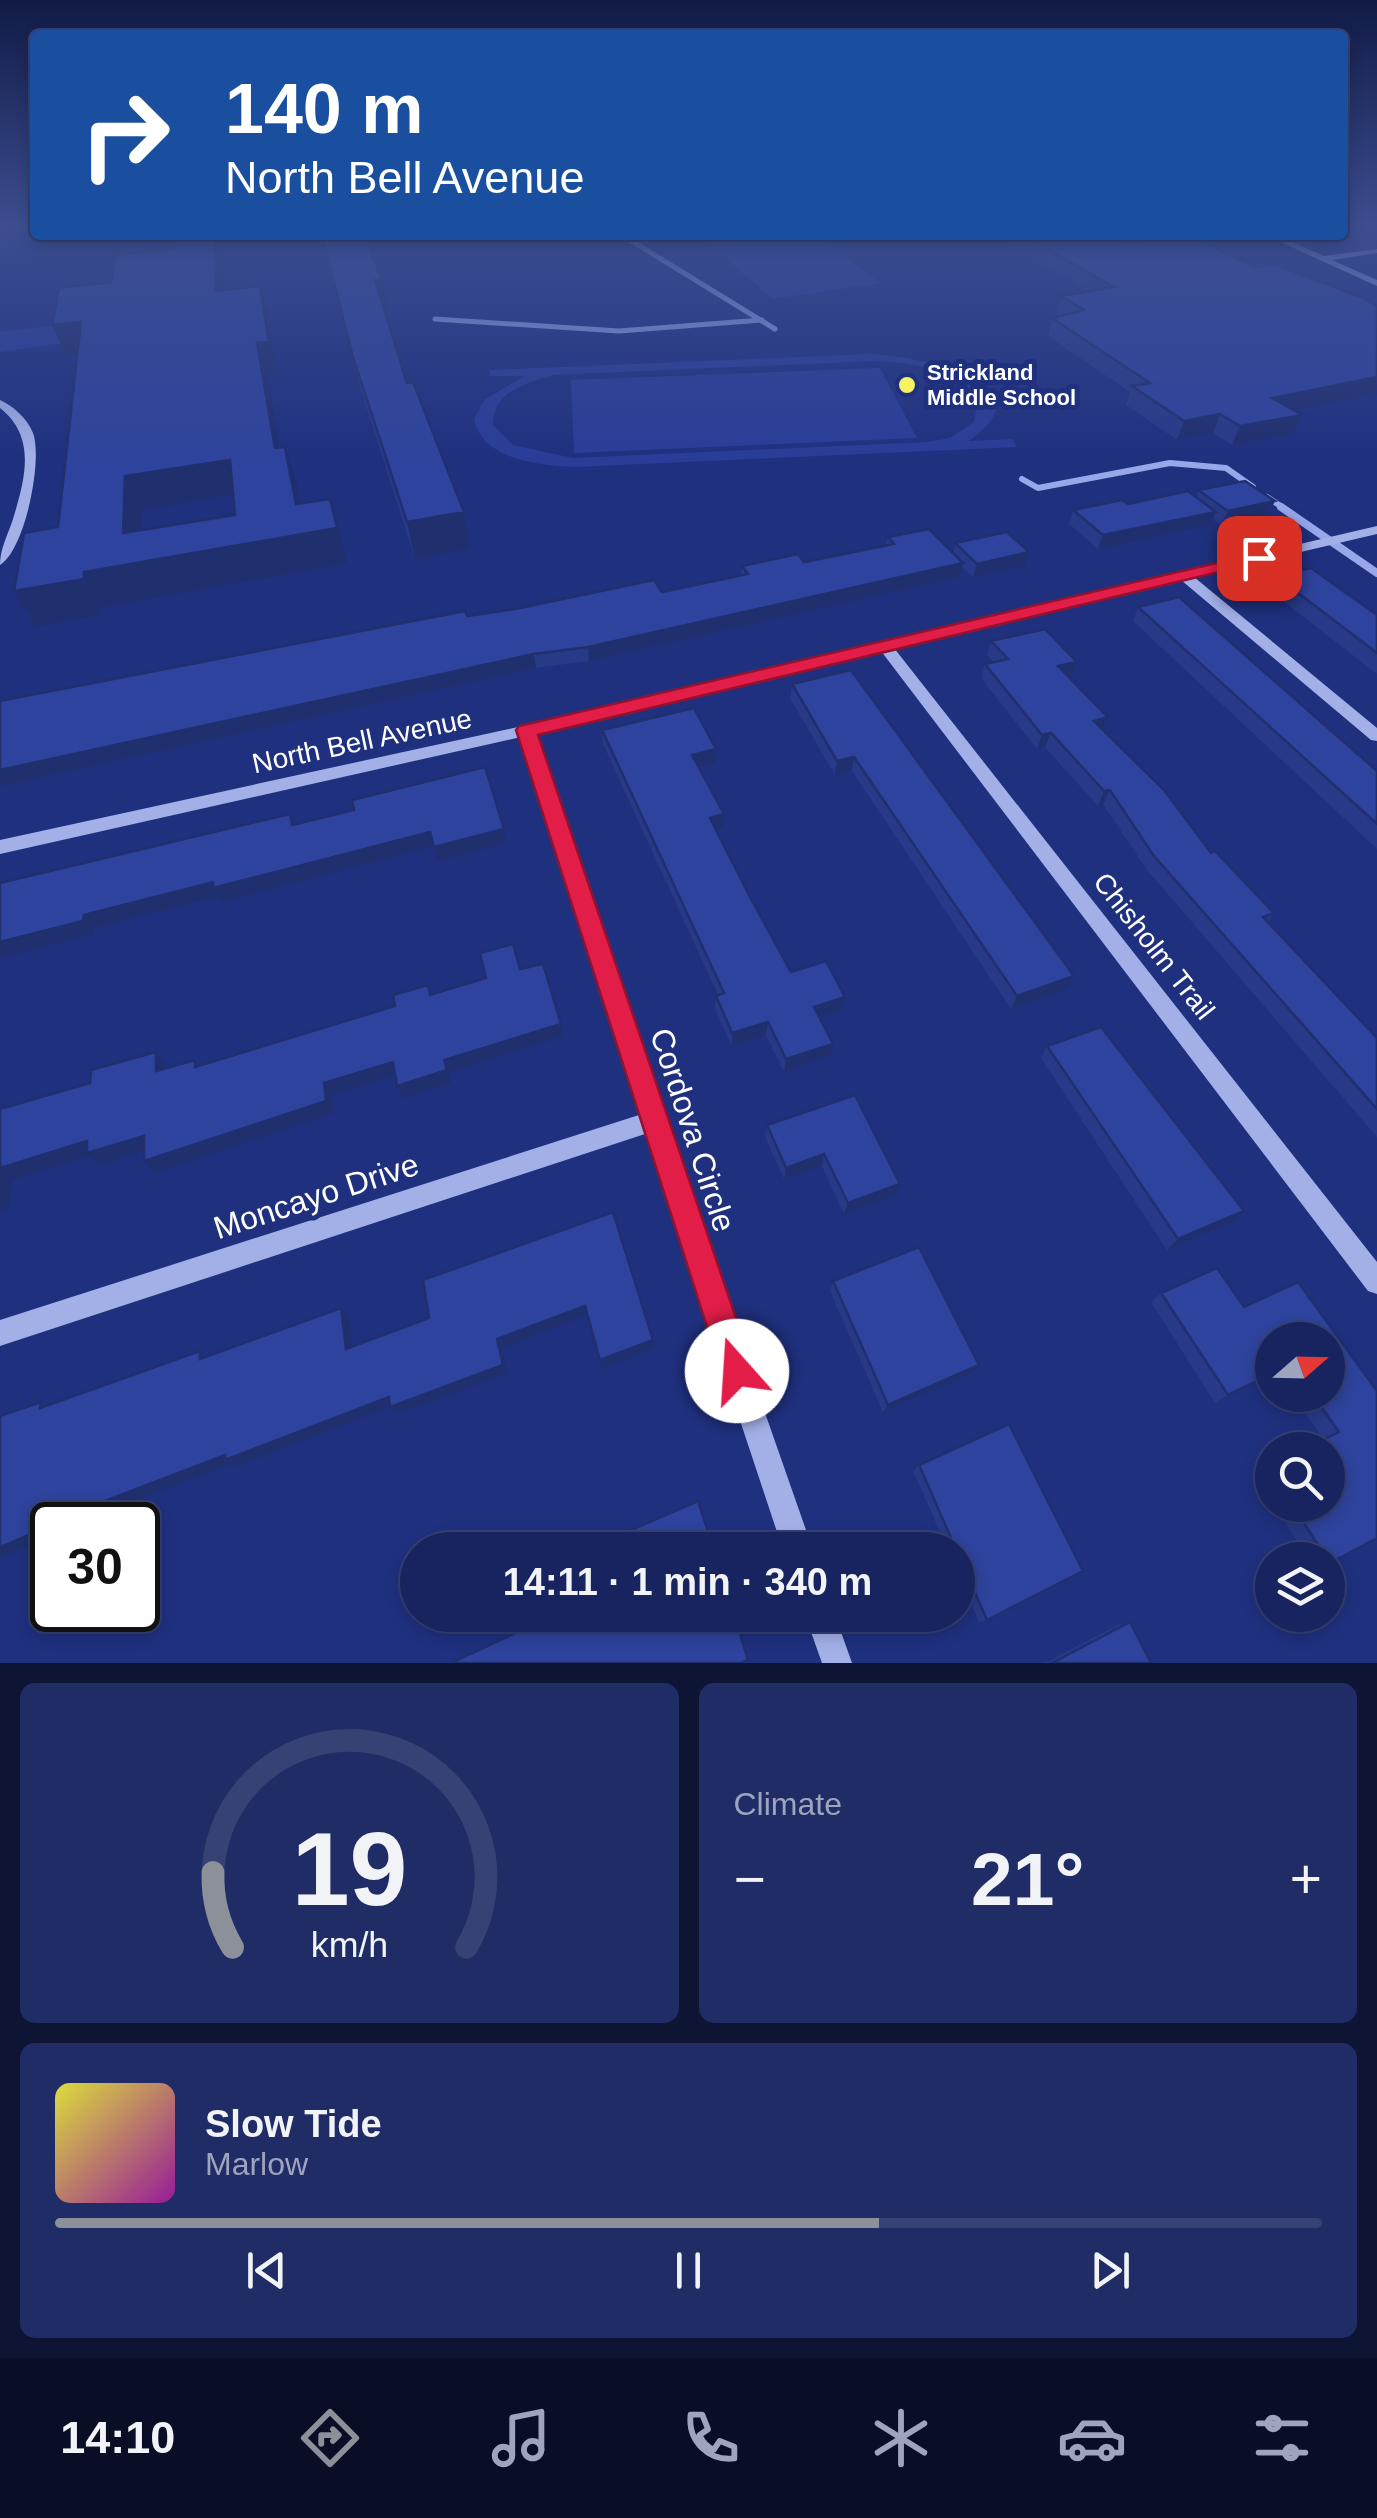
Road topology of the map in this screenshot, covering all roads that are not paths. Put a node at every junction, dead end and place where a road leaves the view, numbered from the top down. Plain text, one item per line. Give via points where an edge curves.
1 (0, 403) edge
2 (1377, 530) edge
3 (0, 561) edge
4 (1182, 574) junction
5 (884, 646) junction
6 (527, 730) junction
7 (1377, 736) edge
8 (0, 847) edge
9 (652, 1121) junction
10 (1377, 1282) edge
11 (0, 1333) edge
12 (792, 1532) edge
13 (826, 1632) edge
14 (837, 1663) edge

1 - 3 street via 28,434 30,457 20,517
2 - 4 street, North Bell Avenue
4 - 5 street, North Bell Avenue
4 - 7 street
5 - 6 street, North Bell Avenue
5 - 10 street, Chisholm Trail
6 - 8 street, North Bell Avenue
6 - 9 street, Cordova Circle
9 - 11 street, Moncayo Drive
9 - 12 street, Cordova Circle
13 - 14 street

